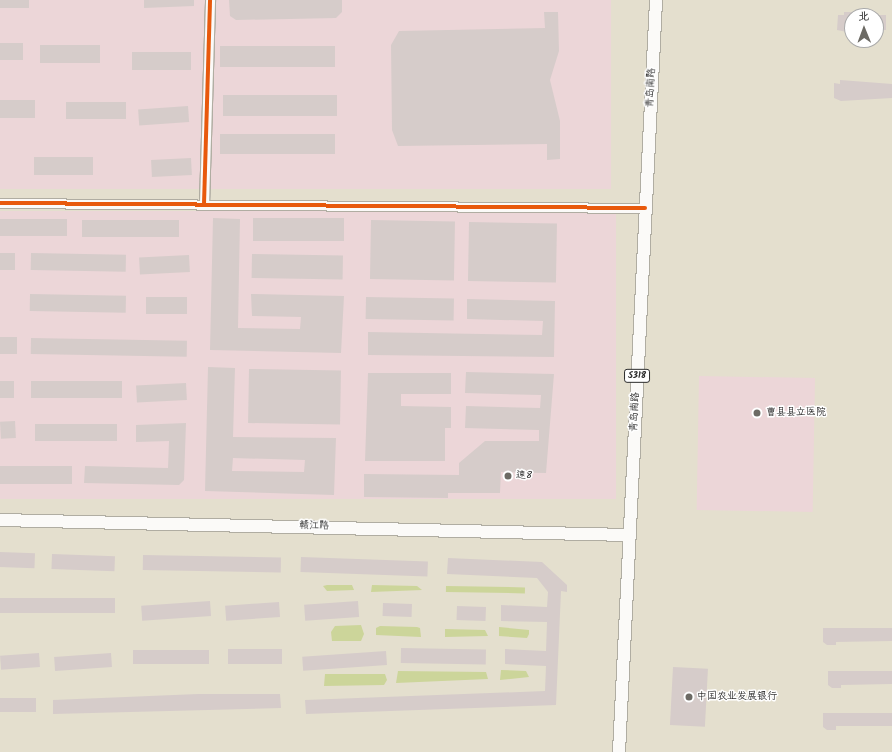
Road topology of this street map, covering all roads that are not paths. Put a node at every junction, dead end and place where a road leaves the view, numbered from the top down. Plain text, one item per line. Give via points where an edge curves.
1 (210, 0) edge
2 (656, 0) edge
3 (0, 203) edge
4 (204, 204) junction
5 (645, 208) junction
6 (0, 520) edge
7 (629, 534) junction
8 (619, 752) edge

1 - 4 street
2 - 5 main road, 青岛南路 / S318
3 - 4 street
4 - 5 street
5 - 7 main road, 青岛南路 / S318
6 - 7 main road, 赣江路
7 - 8 main road, 青岛南路 / S318

